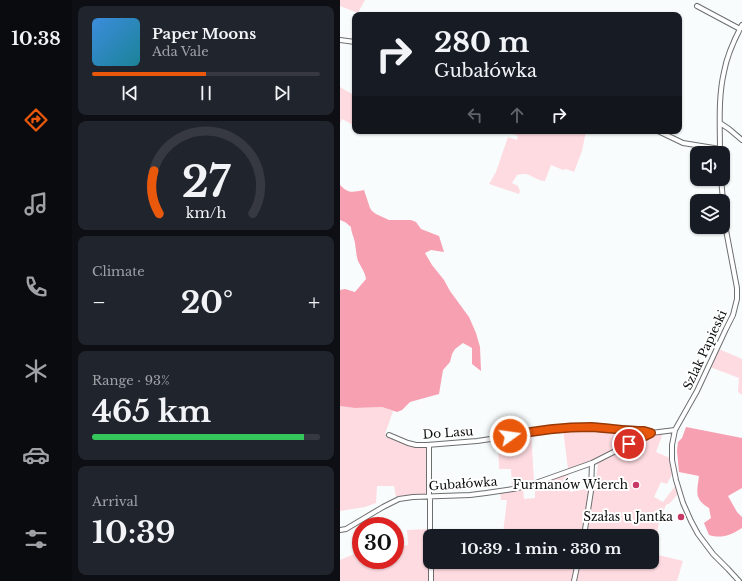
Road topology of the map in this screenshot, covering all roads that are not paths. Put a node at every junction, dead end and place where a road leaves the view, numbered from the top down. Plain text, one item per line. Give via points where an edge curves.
1 (697, 6) dead end
2 (741, 27) edge
3 (340, 40) edge
4 (352, 42) edge
5 (720, 123) junction
6 (664, 134) edge
7 (742, 140) edge
8 (697, 146) edge
9 (720, 146) edge
10 (722, 186) edge
11 (675, 430) junction
12 (651, 433) junction
13 (390, 435) dead end
14 (429, 445) junction
15 (592, 463) junction
16 (429, 497) junction
17 (430, 529) edge
18 (585, 529) edge
19 (340, 530) edge
20 (431, 569) edge
21 (577, 569) edge
22 (431, 581) edge
23 (574, 581) edge
24 (739, 581) edge

1 - 2 street
2 - 5 street via 732,45 724,72
3 - 4 street
5 - 7 street
5 - 9 street
6 - 8 street
10 - 11 street, Szlak Papieski via 737,299 733,315 697,391
11 - 12 street, Gubałówka
11 - 24 street via 672,445 673,466 683,503 705,544
12 - 14 street, Do Lasu via 592,427 551,428 477,441
12 - 15 street, Gubałówka
13 - 14 street, Do Lasu via 408,443
14 - 16 street
15 - 16 street, Gubałówka via 512,489
15 - 18 street
16 - 17 street
16 - 19 street, Gubałówka via 399,499
20 - 22 street
21 - 23 street

